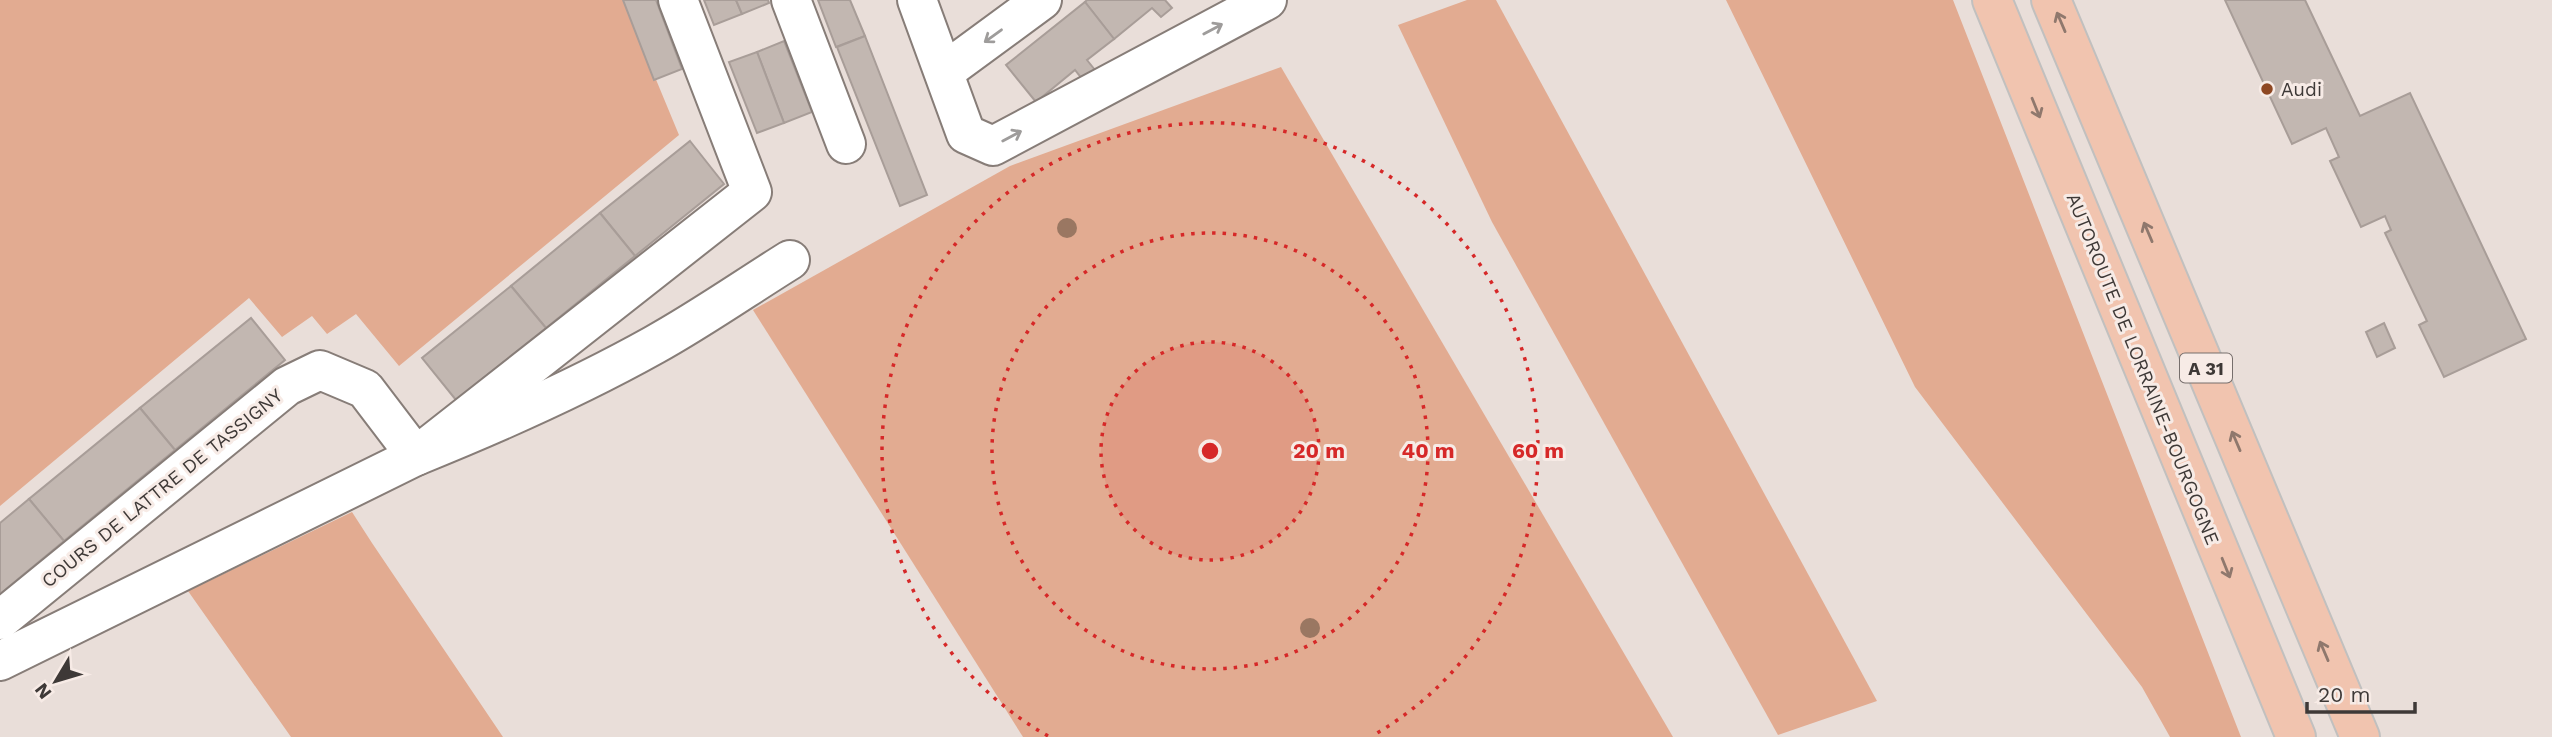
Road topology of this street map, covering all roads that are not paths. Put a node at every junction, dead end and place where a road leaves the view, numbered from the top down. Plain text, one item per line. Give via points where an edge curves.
1 (678, 0) edge
2 (791, 0) edge
3 (1042, 0) edge
4 (1267, 0) edge
5 (1992, 0) edge
6 (2051, 0) edge
7 (919, 5) edge
8 (944, 72) junction
9 (846, 144) dead end
10 (790, 260) dead end
11 (416, 456) junction
12 (0, 620) edge
13 (0, 661) edge
14 (2296, 737) edge
15 (2360, 737) edge

1 - 11 street via 752,192
2 - 9 street
3 -> 8 street
8 -> 4 street via 966,134 993,146
5 -> 14 highway, AUTOROUTE DE LORRAINE-BOURGOGNE / A 31
15 -> 6 highway, A 31
7 - 8 street
10 - 11 street via 656,344 574,388
11 - 12 street, COURS DE LATTRE DE TASSIGNY via 365,389 320,370 287,386
11 - 13 street

